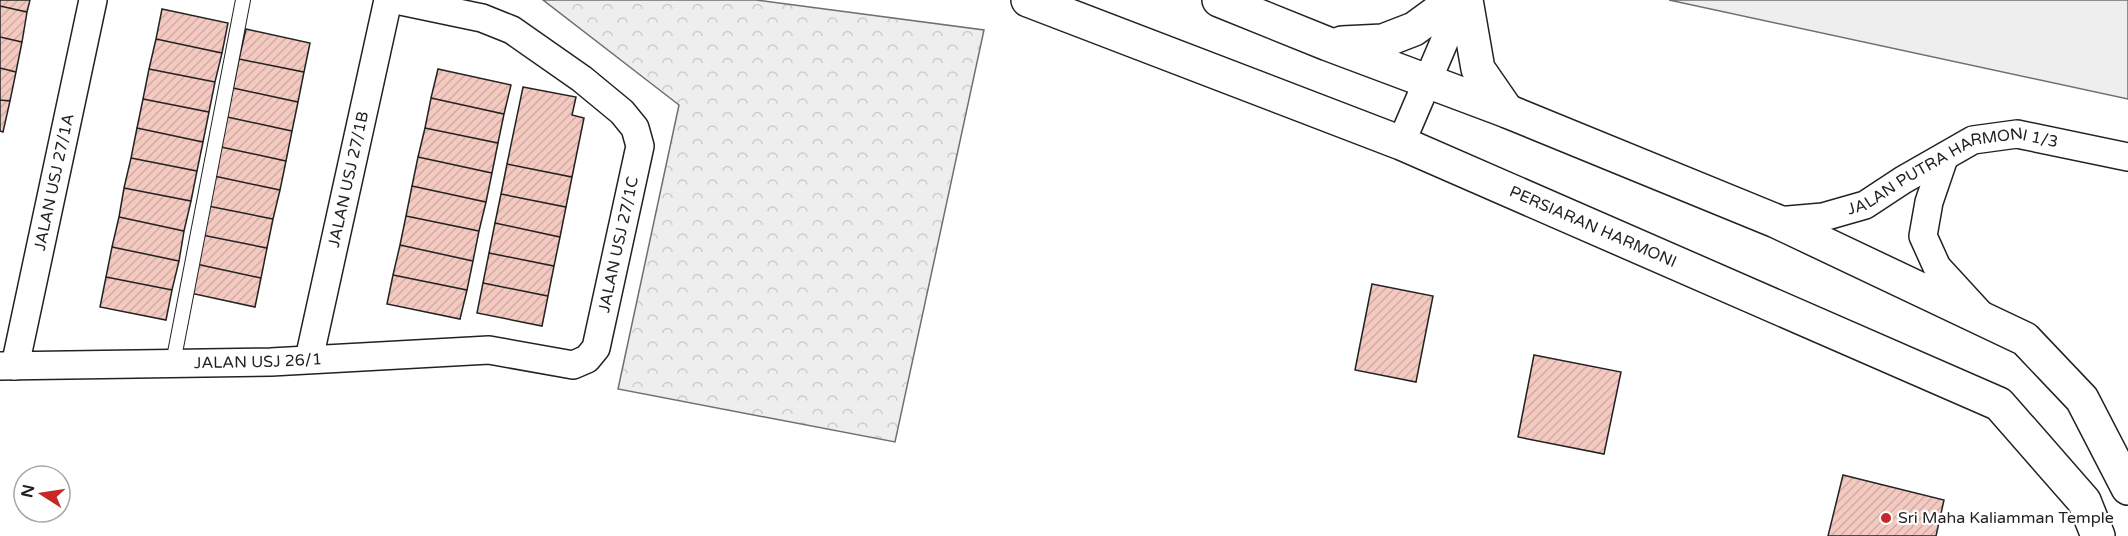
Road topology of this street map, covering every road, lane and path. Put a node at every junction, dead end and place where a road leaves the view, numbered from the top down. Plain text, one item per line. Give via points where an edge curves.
1 (93, 0) edge
2 (243, 0) edge
3 (388, 0) edge
4 (396, 0) edge
5 (1028, 0) edge
6 (1219, 0) edge
7 (1454, 0) edge
8 (1464, 0) edge
9 (1328, 44) junction
10 (1427, 80) junction
11 (1508, 111) junction
12 (1401, 143) junction
13 (2128, 157) edge
14 (1944, 158) junction
15 (1776, 220) junction
16 (1987, 322) junction
17 (516, 354) joint
18 (309, 359) junction
19 (173, 363) junction
20 (8, 366) edge
21 (2128, 488) edge
22 (2098, 536) edge

1 - 20 street, JALAN USJ 27/1A
2 - 19 lane
3 - 18 street, JALAN USJ 27/1B
4 - 17 street, JALAN USJ 27/1C via 482,18 512,30 582,79 635,128 640,146 596,348 587,359 573,365
5 - 12 main road, PERSIARAN HARMONI
6 - 9 main road
7 - 9 main road via 1414,29 1383,41
8 - 10 street
8 - 11 main road via 1478,69
9 - 10 main road
10 - 11 main road
10 - 12 street
11 - 15 main road
12 - 22 main road, PERSIARAN HARMONI via 1999,404 2084,501
13 - 14 street, JALAN PUTRA HARMONI 1/3 via 2017,134 1974,140
14 - 15 street, JALAN PUTRA HARMONI 1/3 via 1865,205 1823,217
14 - 16 street via 1929,202 1923,236 1937,267
15 - 16 main road
16 - 21 main road via 2025,339 2082,399
17 - 18 street, JALAN USJ 26/1 via 489,350
18 - 19 street, JALAN USJ 26/1
19 - 20 street, JALAN USJ 26/1

